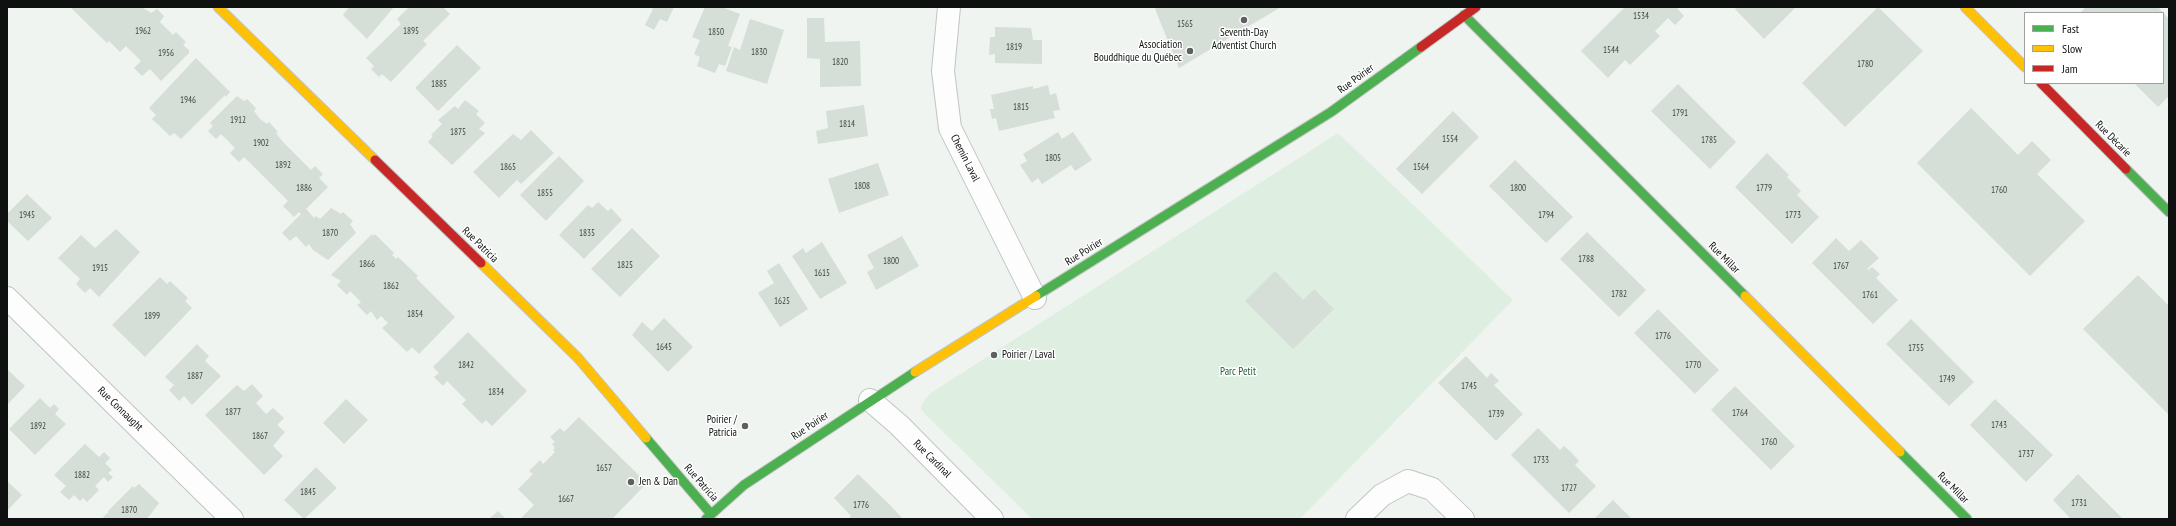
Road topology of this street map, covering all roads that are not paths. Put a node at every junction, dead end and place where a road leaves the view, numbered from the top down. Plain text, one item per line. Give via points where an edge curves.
1 (218, 7) edge
2 (949, 7) edge
3 (1476, 7) edge
4 (1965, 7) edge
5 (1464, 14) junction
6 (2024, 66) edge
7 (2042, 84) edge
8 (2169, 212) edge
9 (7, 298) edge
10 (1035, 298) junction
11 (870, 400) junction
12 (708, 516) edge
13 (232, 519) edge
14 (992, 519) edge
15 (1358, 519) edge
16 (1463, 519) edge
17 (1967, 519) edge

1 - 12 street, Rue Patricia via 578,358
2 - 10 street, Chemin Laval via 943,71 950,128
3 - 5 street, Rue Poirier
4 - 6 street
5 - 10 street, Rue Poirier via 1331,112
5 - 17 street, Rue Millar
7 - 8 street, Rue Décarie
9 - 13 street, Rue Connaught
10 - 11 street, Rue Poirier
11 - 12 street, Rue Poirier via 744,485
11 - 14 street, Rue Cardinal via 899,425
15 - 16 street via 1382,494 1408,481 1432,489

